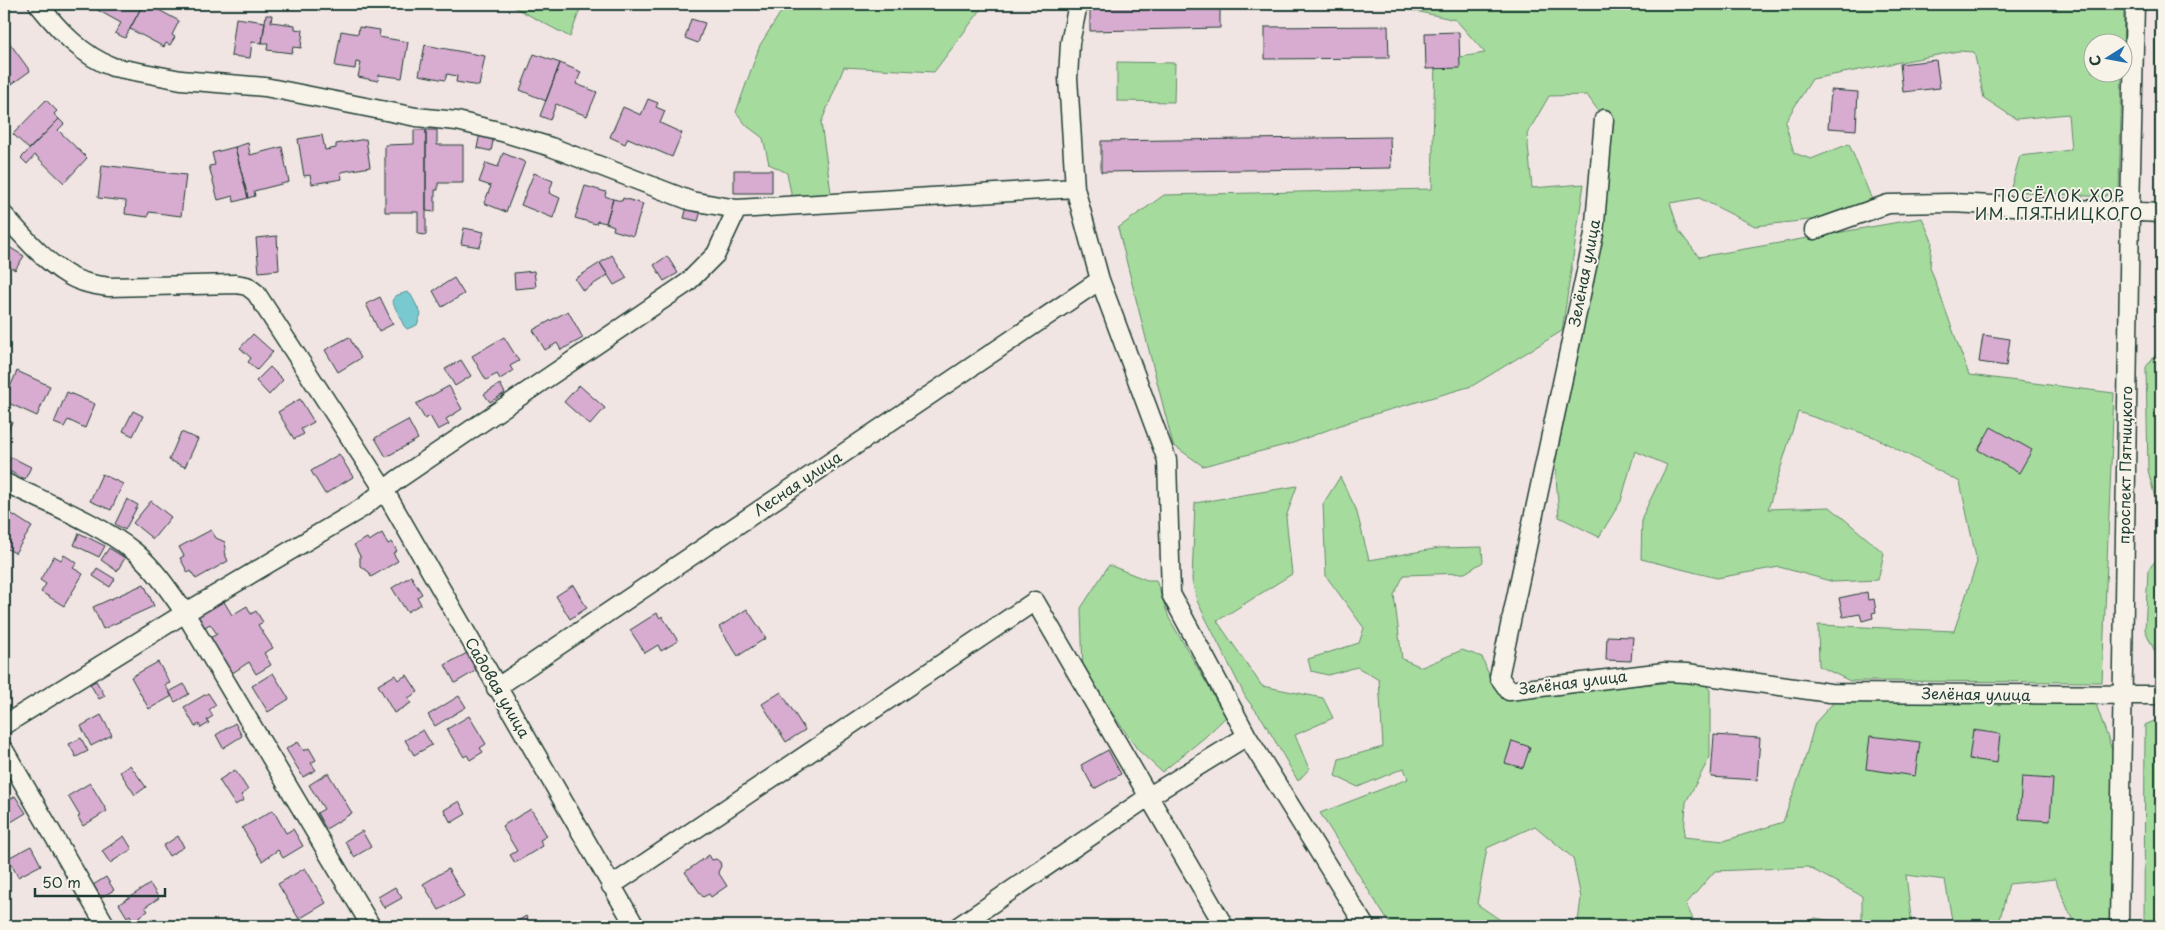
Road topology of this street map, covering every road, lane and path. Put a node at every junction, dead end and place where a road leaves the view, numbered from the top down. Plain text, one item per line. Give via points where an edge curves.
1 (38, 4) edge
2 (1078, 4) edge
3 (2135, 4) edge
4 (1604, 119) dead end
5 (1075, 188) junction
6 (737, 209) junction
7 (2130, 211) junction
8 (2161, 213) edge
9 (4, 215) edge
10 (1814, 230) dead end
11 (1100, 280) junction
12 (4, 482) edge
13 (384, 490) junction
14 (185, 613) junction
15 (496, 688) junction
16 (2161, 695) edge
17 (2122, 696) junction
18 (4, 725) edge
19 (1246, 736) junction
20 (4, 750) edge
21 (1148, 797) junction
22 (610, 886) junction
23 (106, 926) edge
24 (371, 926) edge
25 (635, 926) edge
26 (959, 926) edge
27 (1224, 926) edge
28 (1365, 926) edge
29 (2119, 926) edge

1 - 6 street via 77,45 113,67 180,80 265,88 416,117 457,121 551,147 691,201
2 - 5 street via 1070,44 1068,78
3 - 7 street, проспект Пятницкого
4 - 17 street, Зелёная улица via 1594,234 1499,677 1509,691 1664,672 1830,693
5 - 6 street
5 - 11 street
6 - 13 street via 716,254 687,283
7 - 8 street
7 - 10 street via 1951,203 1888,204
7 - 17 street, проспект Пятницкого
9 - 13 street, Садовая улица via 33,247 69,276 90,284 118,287 236,284 251,289
11 - 15 street, Лесная улица
11 - 19 street via 1167,460 1171,594
12 - 14 street via 105,532 136,553 158,575
13 - 14 street via 362,508
13 - 15 street, Садовая улица
14 - 18 street
14 - 24 street
15 - 22 street, Садовая улица
16 - 17 street, Зелёная улица
17 - 29 street, проспект Пятницкого
19 - 21 street
19 - 28 street
20 - 23 street
21 - 22 street via 1035,601
21 - 26 street
21 - 27 street
22 - 25 street, Садовая улица

